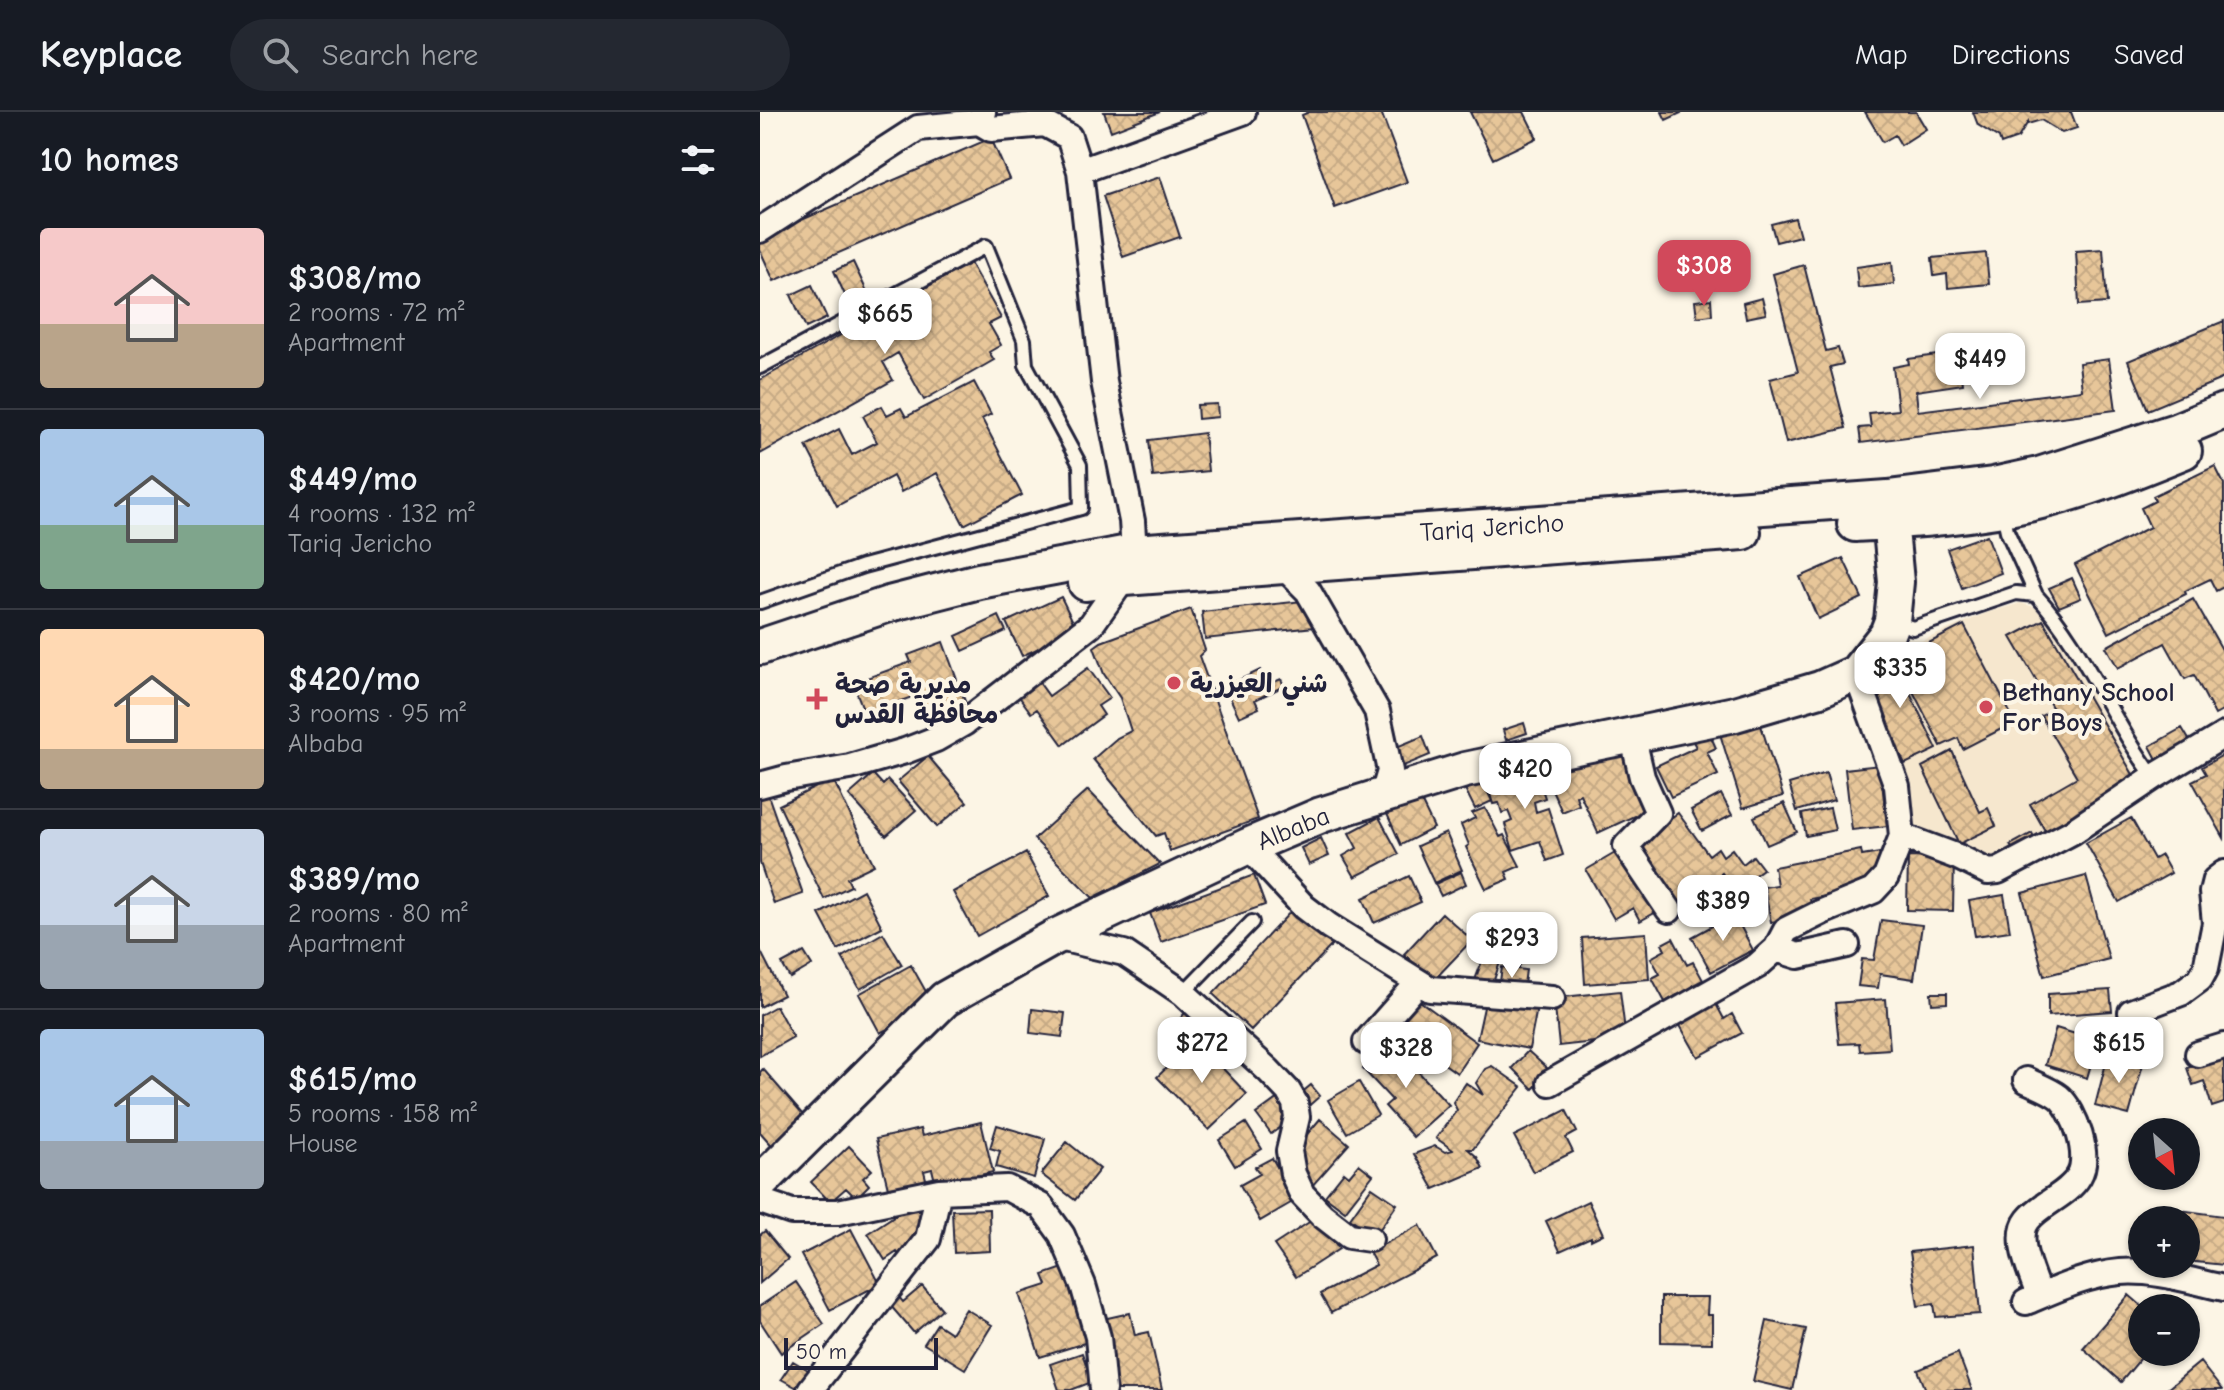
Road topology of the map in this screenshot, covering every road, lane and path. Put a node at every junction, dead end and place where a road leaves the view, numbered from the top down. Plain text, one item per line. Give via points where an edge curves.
1 (1243, 112) edge
2 (981, 117) edge
3 (1080, 171) junction
4 (760, 230) edge
5 (760, 367) edge
6 (2224, 411) edge
7 (2224, 435) edge
8 (2001, 508) junction
9 (1888, 510) junction
10 (1129, 565) junction
11 (1283, 566) junction
12 (2036, 595) junction
13 (760, 602) edge
14 (1892, 621) junction
15 (760, 647) edge
16 (760, 665) edge
17 (1856, 673) junction
18 (1632, 734) junction
19 (2224, 735) edge
20 (2154, 777) junction
21 (760, 785) edge
22 (1383, 795) junction
23 (1902, 836) junction
24 (1248, 846) junction
25 (2224, 873) edge
26 (1669, 910) dead end
27 (1252, 922) dead end
28 (1055, 937) junction
29 (1847, 945) dead end
30 (1776, 949) junction
31 (1419, 982) junction
32 (1183, 993) junction
33 (1552, 998) dead end
34 (2131, 1012) dead end
35 (1366, 1042) dead end
36 (2224, 1046) edge
37 (2198, 1054) dead end
38 (2026, 1080) dead end
39 (1550, 1083) dead end
40 (760, 1183) edge
41 (939, 1191) junction
42 (760, 1201) edge
43 (1370, 1239) dead end
44 (2224, 1288) edge
45 (810, 1390) edge
46 (1103, 1390) edge

1 - 3 street
2 - 3 street via 991,129 1045,124 1069,137
2 - 4 street via 918,128
3 - 10 street via 1104,382 1132,521
5 - 13 lane via 986,246 1024,340 1026,365 1080,465 1081,508 863,566
6 - 9 main road, Tariq Jericho via 2039,475
7 - 8 main road, Tariq Jericho via 2106,482
8 - 9 main road, Tariq Jericho
8 - 12 lane
9 - 10 main road, Tariq Jericho
9 - 11 main road, Tariq Jericho
9 - 14 main road via 1896,582
10 - 11 main road, Tariq Jericho
10 - 15 main road, Tariq Jericho via 949,589
10 - 16 main road, Tariq Jericho via 897,622
10 - 21 street via 1091,625 954,729 850,767
11 - 22 street via 1308,591 1377,711 1390,771
12 - 14 lane via 2016,593 1913,628
12 - 20 lane via 2058,619 2129,745
14 - 17 main road, Albaba
17 - 18 main road, Albaba via 1735,714
17 - 23 street via 1897,786
18 - 22 main road, Albaba via 1465,770
18 - 26 street via 1658,813 1626,846
19 - 20 street
20 - 23 street via 2072,832 1998,871 1988,872
22 - 24 main road, Albaba
23 - 30 street via 1886,877 1873,891 1786,930
24 - 28 main road, Albaba
24 - 31 street via 1304,907
25 - 34 street via 2212,892 2215,923 2200,979 2181,993
27 - 32 lane
28 - 32 street via 1124,953
28 - 40 main road, Albaba via 945,999
29 - 30 street via 1798,956
30 - 39 street via 1757,966
31 - 33 street via 1430,989
31 - 35 street
32 - 43 street via 1288,1091 1297,1117 1289,1151 1302,1194 1349,1236
36 - 37 street
38 - 44 street via 2060,1097 2085,1154 2079,1176 2027,1220 2022,1240 2032,1299 2075,1281 2122,1272
41 - 42 street via 838,1212 792,1212
41 - 45 street via 928,1239
41 - 46 street via 1007,1188 1041,1206 1062,1235 1083,1285 1098,1337

